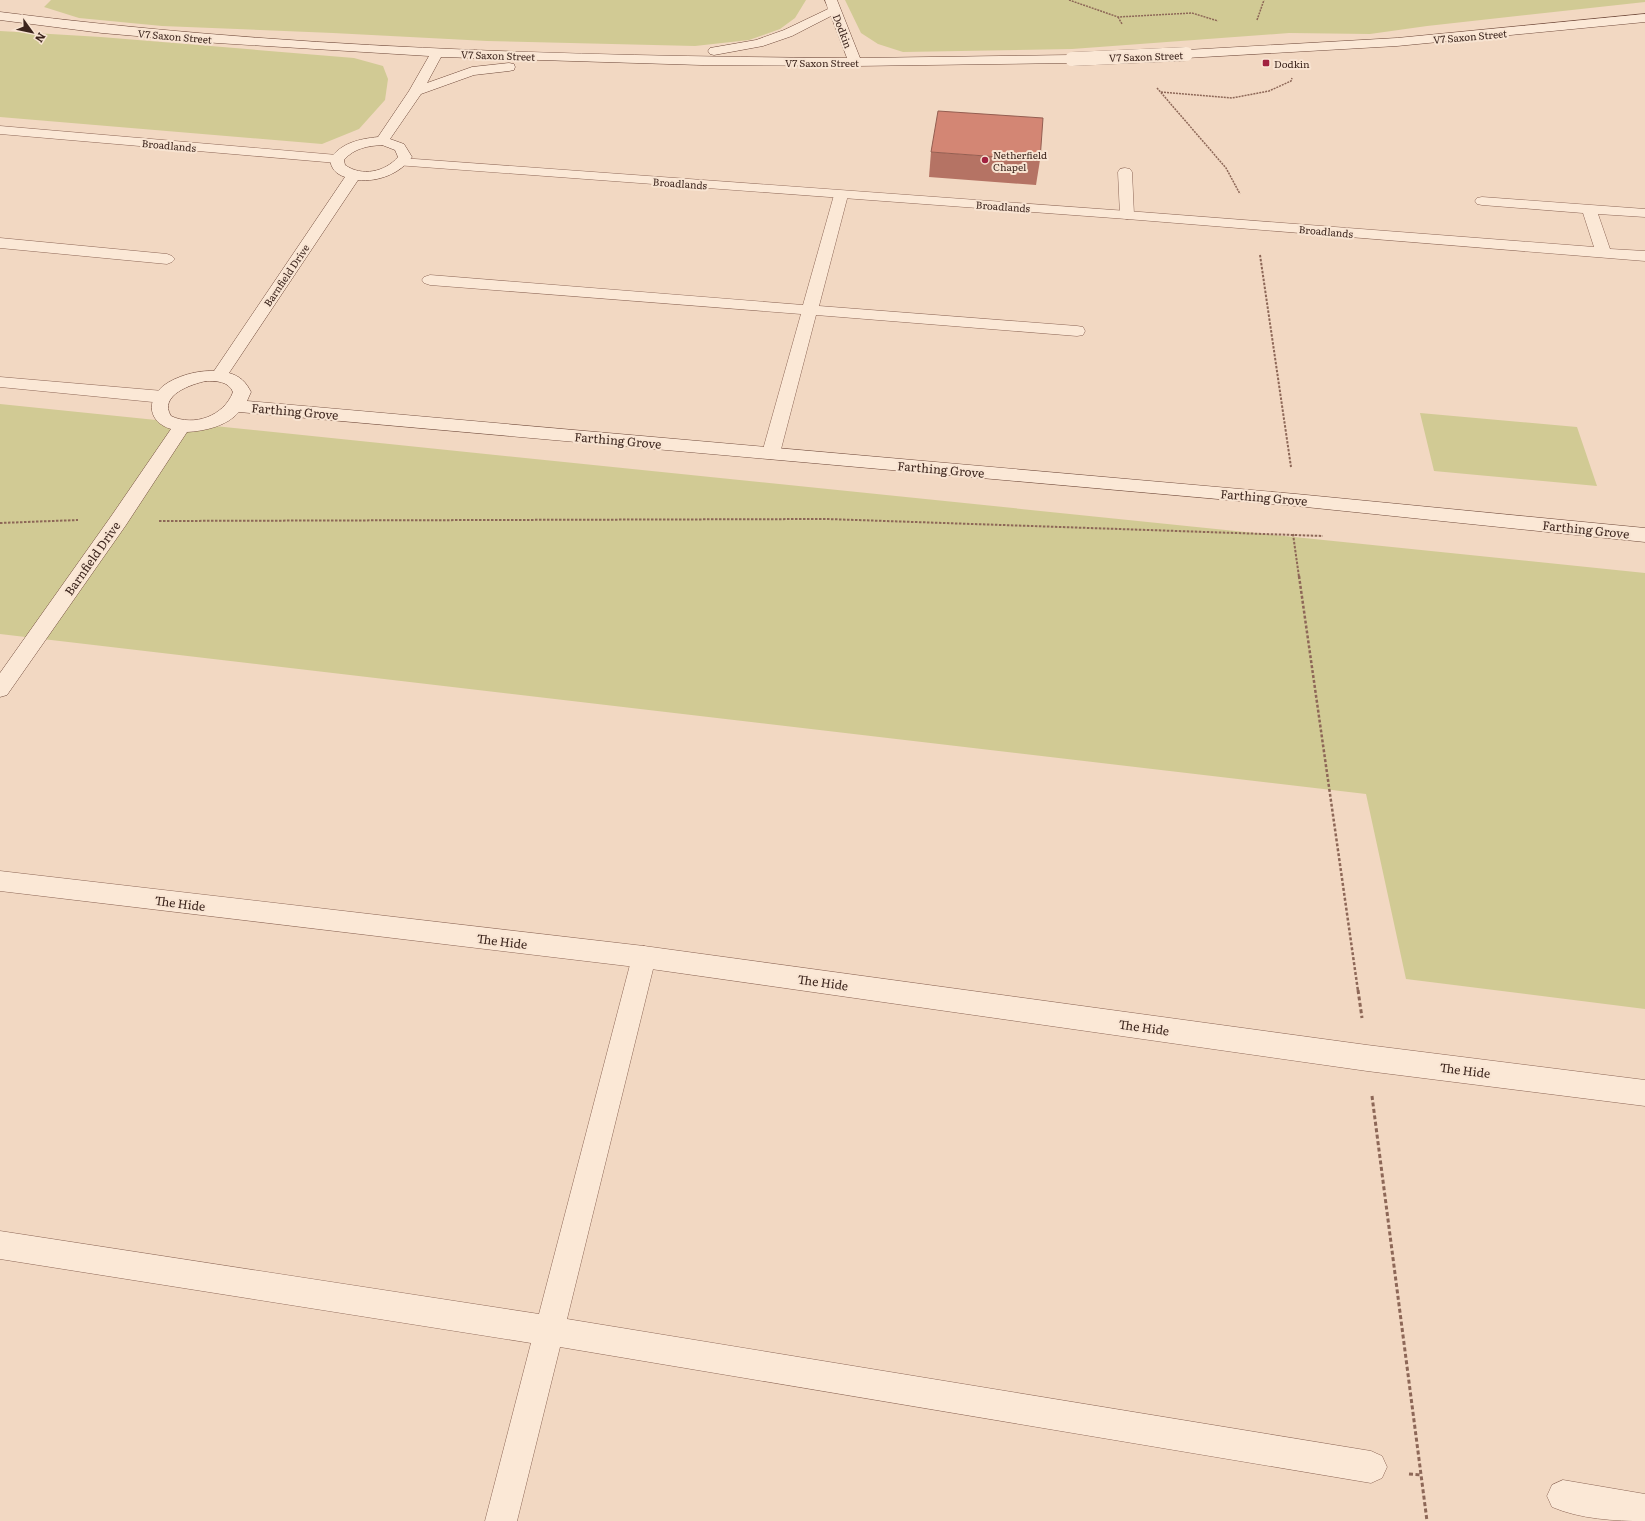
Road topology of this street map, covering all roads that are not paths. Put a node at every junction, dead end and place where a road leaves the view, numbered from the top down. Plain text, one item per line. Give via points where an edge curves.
1 (833, 5) edge
2 (0, 16) edge
3 (1645, 18) edge
4 (437, 53) junction
5 (608, 59) junction
6 (649, 60) junction
7 (855, 62) junction
8 (416, 91) junction
9 (0, 130) edge
10 (382, 141) junction
11 (337, 159) junction
12 (401, 162) junction
13 (1125, 172) dead end
14 (354, 175) junction
15 (841, 194) junction
16 (1482, 201) dead end
17 (1588, 209) junction
18 (1645, 213) edge
19 (1127, 215) junction
20 (0, 243) edge
21 (1604, 253) junction
22 (1645, 256) edge
23 (167, 259) dead end
24 (430, 280) dead end
25 (810, 310) junction
26 (1077, 331) dead end
27 (219, 376) junction
28 (0, 382) edge
29 (163, 397) junction
30 (236, 406) junction
31 (182, 426) junction
32 (771, 453) junction
33 (1645, 535) edge
34 (0, 689) edge
35 (0, 881) edge
36 (644, 958) junction
37 (1645, 1093) edge
38 (0, 1245) edge
39 (550, 1331) junction
40 (1371, 1467) dead end
41 (1563, 1496) dead end
42 (1645, 1510) edge
43 (501, 1521) edge

1 - 6 street via 788,33 759,43
1 - 7 street, Dodkin
2 - 4 street, V7 Saxon Street via 201,38
3 - 7 street, V7 Saxon Street, bridge via 1412,41 1186,54 1072,59
4 - 5 street, V7 Saxon Street
4 - 8 street
5 - 6 street, V7 Saxon Street
5 - 8 street via 487,69 466,73
6 - 7 street, V7 Saxon Street
8 - 10 street
9 - 11 street, Broadlands
10 - 11 street via 349,148
10 - 12 street via 399,146 404,151
11 - 14 street via 342,171
12 - 14 street via 386,172
12 - 15 street, Broadlands
13 - 19 street
14 - 27 street, Barnfield Drive
15 - 19 street, Broadlands
15 - 25 street
16 - 17 street
17 - 18 street
17 - 21 street
19 - 21 street, Broadlands
20 - 23 street
21 - 22 street, Broadlands
24 - 25 street
25 - 26 street
25 - 32 street
27 - 29 street via 206,376 181,383
27 - 30 street via 235,381 240,386 241,399
28 - 29 street
29 - 31 street via 160,412 164,419
30 - 31 street via 224,416 206,424
30 - 32 street, Farthing Grove
31 - 34 street, Barnfield Drive
32 - 33 street, Farthing Grove via 1296,500
35 - 36 street, The Hide
36 - 37 street, The Hide via 1367,1058
36 - 39 street
38 - 39 street
39 - 40 street
39 - 43 street
41 - 42 street

